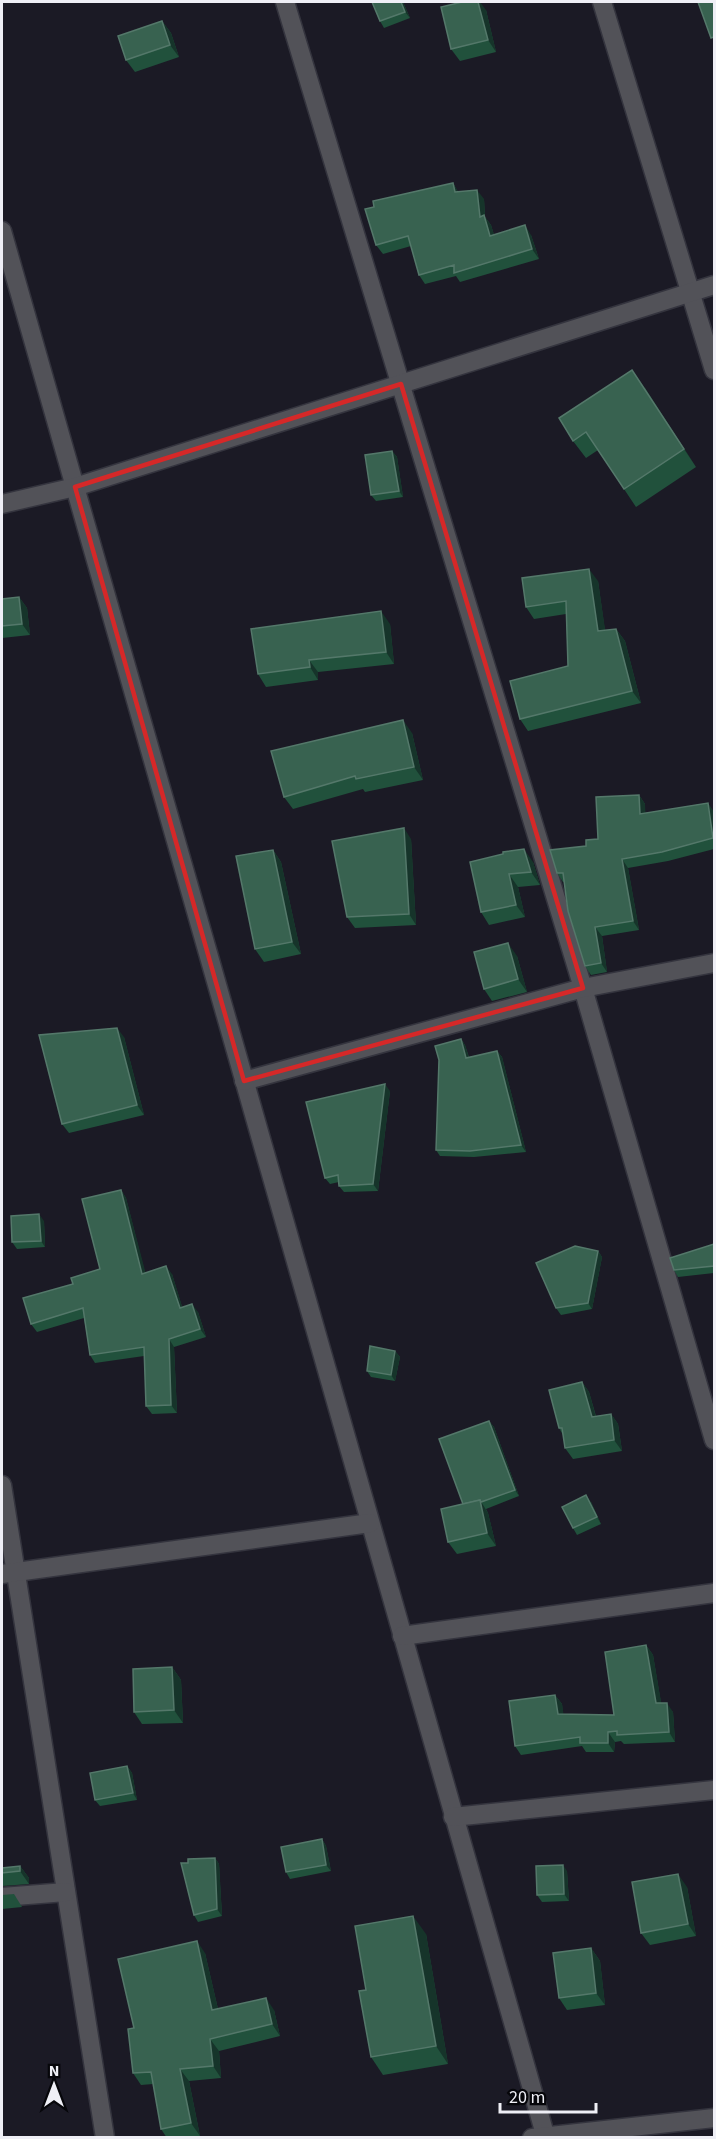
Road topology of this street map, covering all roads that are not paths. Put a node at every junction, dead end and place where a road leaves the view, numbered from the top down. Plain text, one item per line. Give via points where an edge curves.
1 (285, 2) edge
2 (602, 2) edge
3 (2, 231) edge
4 (714, 285) edge
5 (693, 291) junction
6 (714, 370) edge
7 (401, 384) junction
8 (75, 488) junction
9 (2, 504) edge
10 (714, 963) edge
11 (582, 988) junction
12 (244, 1081) junction
13 (714, 1440) edge
14 (2, 1485) edge
15 (370, 1523) junction
16 (8, 1573) edge
17 (714, 1593) edge
18 (402, 1636) junction
19 (714, 1790) edge
20 (453, 1817) junction
21 (66, 1892) junction
22 (2, 1897) edge
23 (714, 2118) edge
24 (546, 2137) edge
25 (105, 2138) edge
26 (532, 2138) edge

1 - 7 street
2 - 5 street
3 - 8 street
4 - 5 street
5 - 6 street
5 - 7 street
7 - 8 street
7 - 11 street
8 - 9 street
8 - 12 street
10 - 11 street
11 - 12 street
11 - 13 street
12 - 15 street
14 - 16 street
15 - 16 street
15 - 18 street
16 - 21 street
17 - 18 street
18 - 20 street
19 - 20 street
20 - 24 street
21 - 22 street
21 - 25 street
23 - 24 street
24 - 26 street

